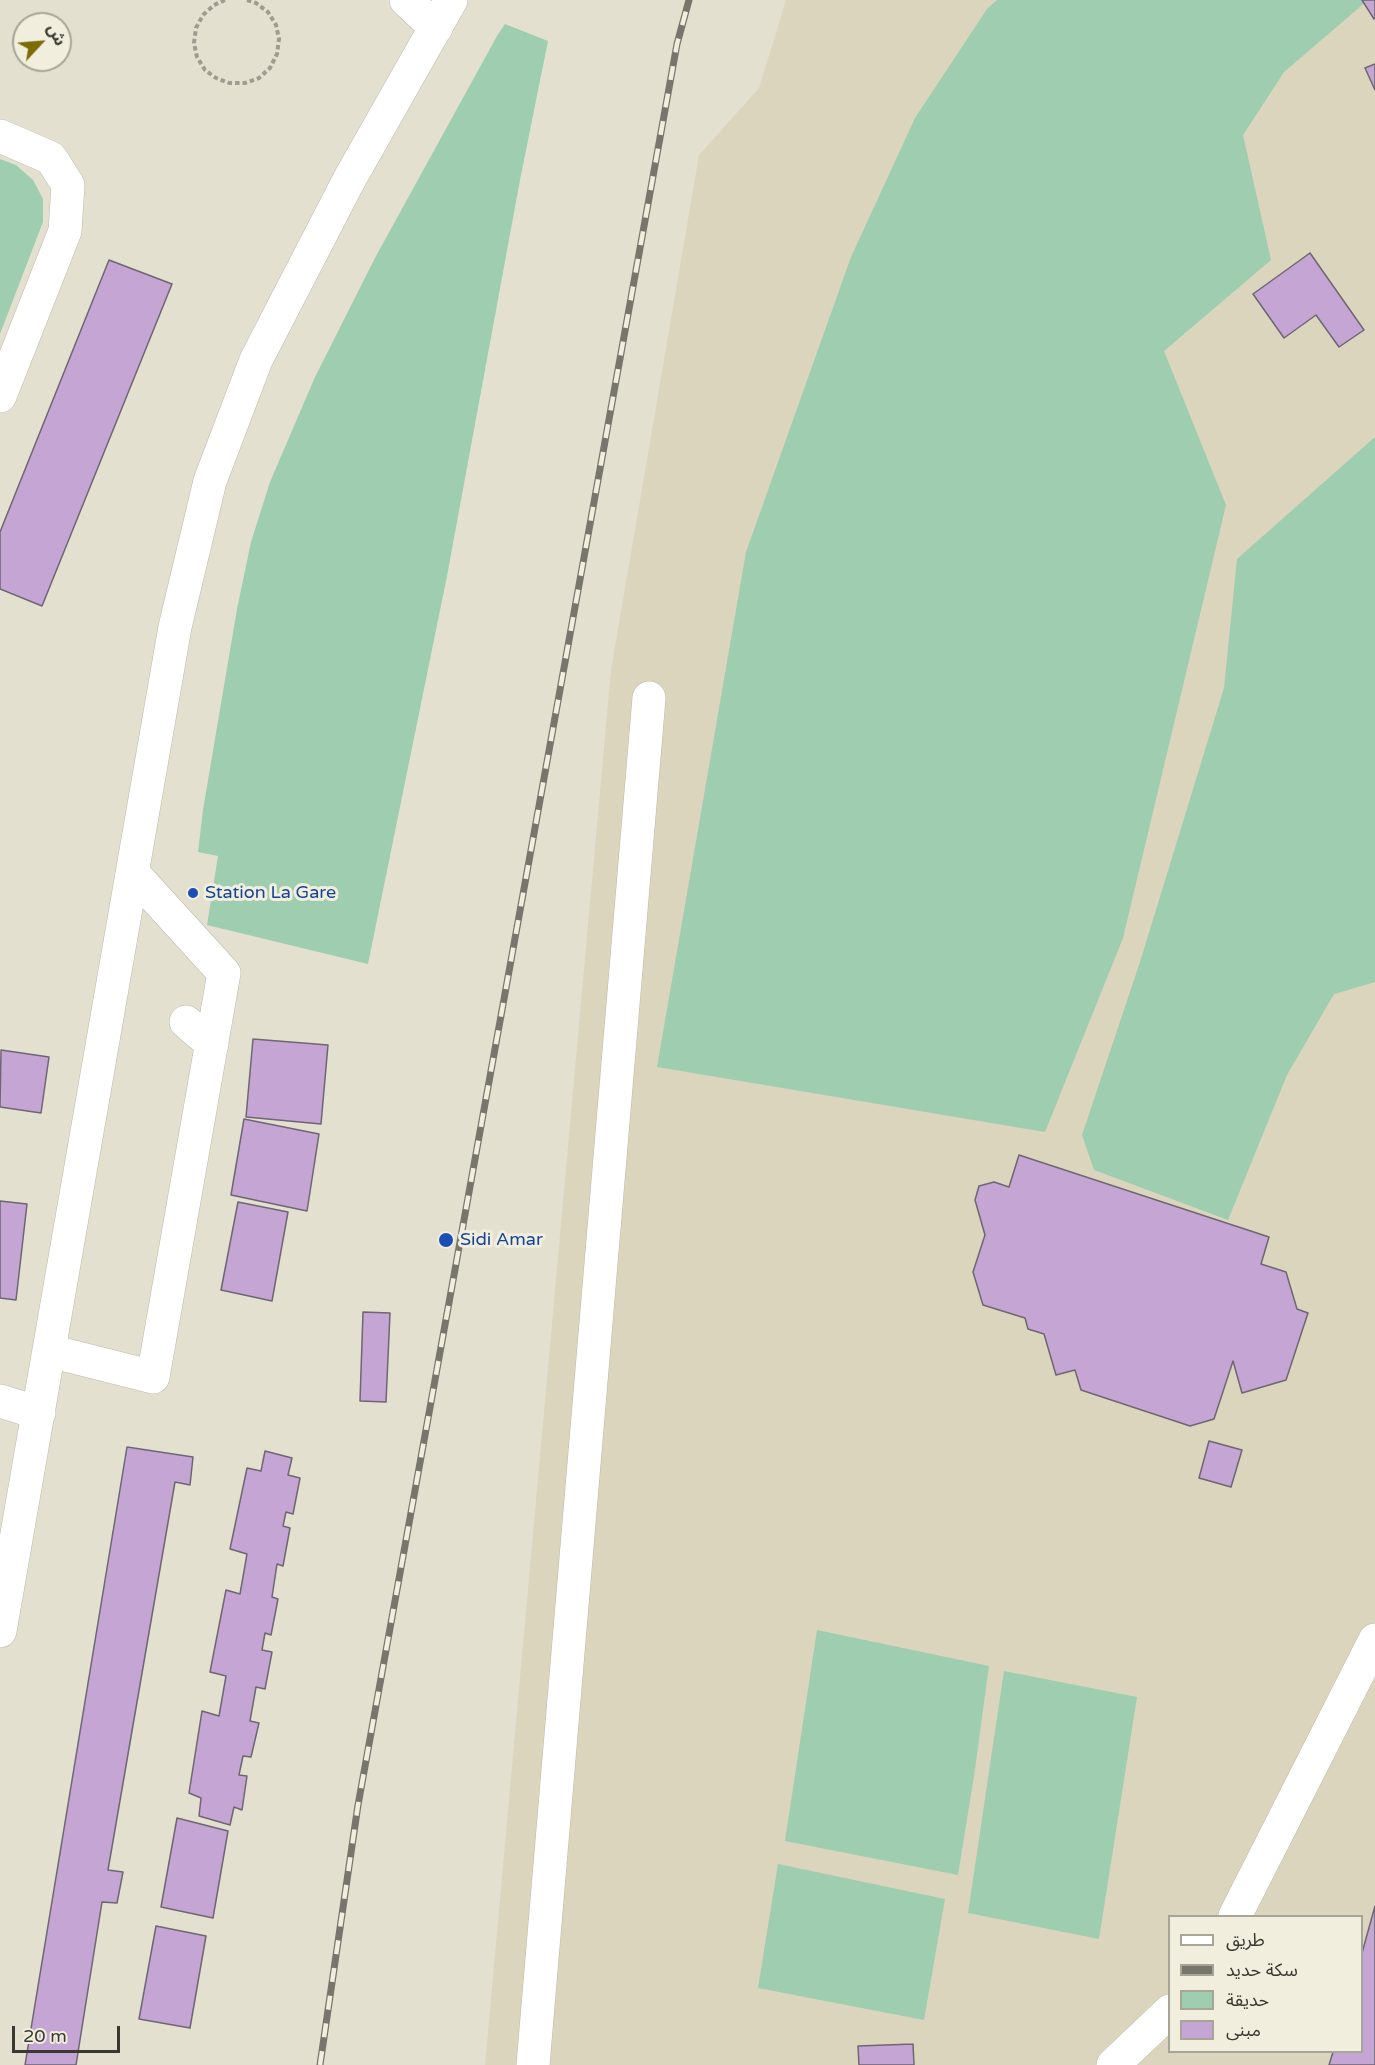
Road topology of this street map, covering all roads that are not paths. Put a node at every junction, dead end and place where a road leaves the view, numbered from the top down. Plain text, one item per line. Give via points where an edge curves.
1 (406, 0) edge
2 (443, 14) edge
3 (0, 136) edge
4 (0, 396) edge
5 (649, 698) dead end
6 (133, 873) junction
7 (186, 1022) dead end
8 (212, 1044) junction
9 (50, 1351) junction
10 (0, 1401) edge
11 (39, 1413) junction
12 (1, 1622) edge
13 (1375, 1640) edge
14 (1236, 1915) edge
15 (1168, 2013) edge
16 (534, 2065) edge
17 (1113, 2065) edge

1 - 2 street
2 - 6 street via 349,180 256,360 210,481 175,627
3 - 4 street via 51,158 68,185 65,231
5 - 16 street
6 - 8 street via 224,973
6 - 9 street
7 - 8 street
8 - 9 street via 165,1243 153,1377
9 - 11 street
10 - 11 street
11 - 12 street
13 - 14 street
15 - 17 street

